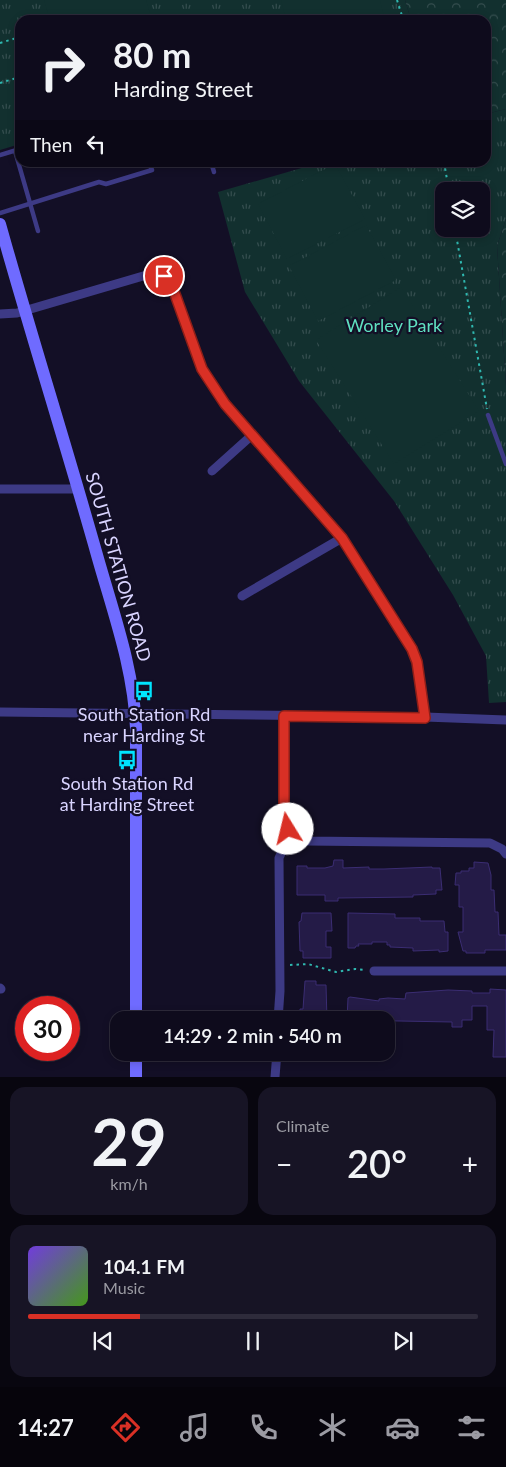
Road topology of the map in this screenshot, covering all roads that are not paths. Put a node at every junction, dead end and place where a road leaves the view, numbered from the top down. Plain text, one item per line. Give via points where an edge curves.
1 (15, 151) edge
2 (0, 155) edge
3 (21, 167) edge
4 (151, 167) edge
5 (212, 167) edge
6 (214, 172) dead end
7 (30, 203) junction
8 (0, 213) edge
9 (38, 231) dead end
10 (1, 232) edge
11 (25, 311) junction
12 (0, 314) edge
13 (488, 415) road end
14 (251, 436) junction
15 (506, 464) edge
16 (212, 471) dead end
17 (0, 489) edge
18 (78, 489) junction
19 (342, 538) junction
20 (242, 596) dead end
21 (0, 712) edge
22 (136, 714) junction
23 (284, 716) junction
24 (425, 718) junction
25 (506, 720) edge
26 (294, 837) junction
27 (506, 854) edge
28 (374, 971) road end
29 (506, 971) edge
30 (136, 1011) edge
31 (278, 1011) edge
32 (136, 1061) edge
33 (276, 1061) edge
34 (136, 1077) edge
35 (275, 1077) edge

1 - 2 lane
3 - 7 lane
4 - 7 lane via 152,170 106,184 99,182
5 - 6 lane
7 - 8 lane
7 - 9 lane
10 - 11 main road, SOUTH STATION ROAD
11 - 12 street
11 - 14 street via 150,274 164,276 171,283 202,369
11 - 18 main road, SOUTH STATION ROAD
13 - 15 lane
14 - 16 street
14 - 19 street
17 - 18 street
18 - 22 main road, SOUTH STATION ROAD via 128,664
19 - 20 street
19 - 24 street via 412,649 417,662
21 - 22 street
22 - 23 street
22 - 30 main road, SOUTH STATION ROAD
23 - 24 street
23 - 26 street via 284,816
24 - 25 street
26 - 27 street via 306,841 490,843
26 - 31 street via 279,858
28 - 29 street
32 - 34 main road
33 - 35 street

